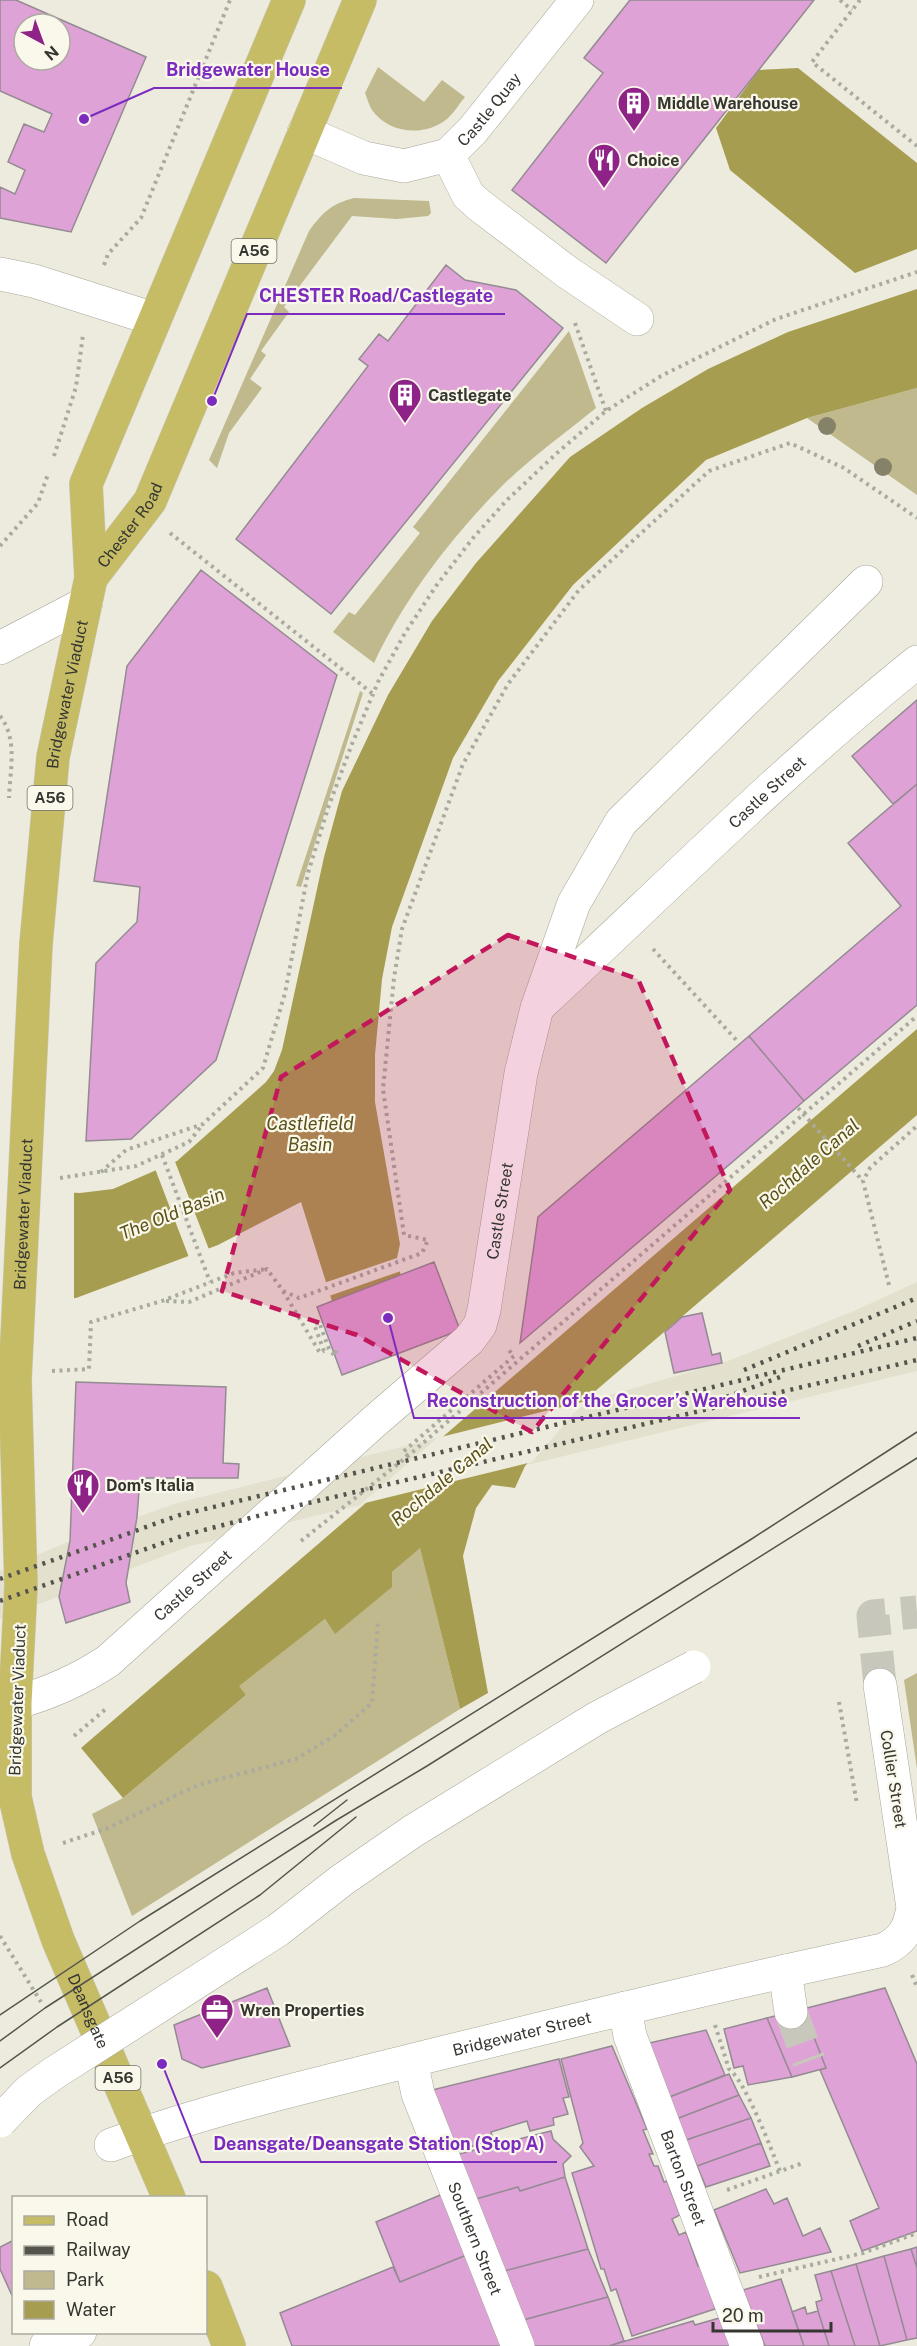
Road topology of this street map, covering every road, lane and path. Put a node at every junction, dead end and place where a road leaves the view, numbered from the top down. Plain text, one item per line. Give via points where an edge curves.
1 (230, 0) edge
2 (289, 0) edge
3 (360, 0) edge
4 (577, 0) edge
5 (840, 0) edge
6 (860, 0) edge
7 (852, 10) junction
8 (304, 132) junction
9 (917, 146) edge
10 (448, 155) junction
11 (108, 254) dead end
12 (567, 272) junction
13 (917, 272) edge
14 (0, 274) edge
15 (154, 319) junction
16 (637, 319) dead end
17 (80, 345) dead end
18 (606, 411) junction
19 (917, 518) edge
20 (169, 533) dead end
21 (0, 546) edge
22 (866, 582) dead end
23 (88, 590) junction
24 (0, 648) edge
25 (917, 662) edge
26 (373, 694) junction
27 (651, 946) dead end
28 (537, 1008) junction
29 (917, 1016) edge
30 (739, 1043) dead end
31 (798, 1108) dead end
32 (203, 1124) junction
33 (917, 1126) edge
34 (162, 1155) junction
35 (101, 1172) junction
36 (56, 1178) dead end
37 (863, 1181) junction
38 (267, 1269) junction
39 (210, 1282) junction
40 (889, 1285) dead end
41 (283, 1291) junction
42 (162, 1301) junction
43 (337, 1346) dead end
44 (29, 1376) junction
45 (299, 1544) dead end
46 (378, 1621) dead end
47 (694, 1666) dead end
48 (880, 1685) tunnel mouth
49 (839, 1702) dead end
50 (15, 1703) junction
51 (110, 1705) dead end
52 (74, 1736) dead end
53 (857, 1804) dead end
54 (14, 1857) edge
55 (913, 1908) joint
56 (785, 1971) junction
57 (911, 1972) dead end
58 (917, 1987) edge
59 (625, 2008) junction
60 (791, 2012) tunnel mouth
61 (712, 2016) dead end
62 (411, 2061) junction
63 (0, 2121) edge
64 (142, 2133) junction
65 (111, 2145) dead end
66 (803, 2163) dead end
67 (780, 2171) junction
68 (168, 2196) edge
69 (693, 2202) junction
70 (917, 2233) edge
71 (757, 2278) dead end
72 (207, 2290) edge
73 (75, 2334) edge
74 (46, 2346) edge
75 (229, 2346) edge
76 (518, 2346) edge
77 (747, 2346) edge

1 - 11 path via 141,218
2 - 15 main road, Chester Road / A56
3 - 8 main road, Chester Road / A56
4 - 10 street, Castle Quay via 473,130
5 - 7 path
6 - 7 path
7 - 9 path via 812,62
8 - 10 street, Castle Quay via 364,158 404,166
8 - 23 main road, Chester Road / A56 via 150,501
10 - 12 street via 468,195
12 - 16 street
12 - 18 path via 570,310
13 - 18 path via 776,319 661,376
14 - 15 street
15 - 23 main road, Chester Road / A56 via 86,484
17 - 21 path via 76,387 38,503
18 - 26 path via 507,500 472,538 424,605
19 - 41 path via 844,468 790,443 709,471 579,590 508,684 463,764 402,929 383,1089 404,1235 428,1239 422,1253 299,1298
20 - 26 path
22 - 28 street via 621,822 574,903
23 - 24 street
23 - 44 main road, Bridgewater Viaduct / A56, bridge via 53,758 36,944
25 - 28 street, Castle Street via 750,808
26 - 32 path via 328,808 308,873 285,993 263,1068
27 - 30 path
28 - 50 street, Castle Street via 521,1072 484,1311 469,1340 108,1661 78,1681
29 - 45 path via 408,1456
31 - 37 path, bridge
32 - 34 path via 189,1142
32 - 35 path via 126,1150
33 - 37 path via 870,1168
34 - 35 path via 136,1166
34 - 39 path
35 - 36 path
37 - 40 path
38 - 39 path via 234,1273
38 - 41 path
38 - 42 path via 189,1302
39 - 42 path
41 - 43 path via 320,1353 324,1351 314,1324 319,1322 335,1356
42 - 44 path via 91,1322 89,1369
44 - 50 main road, Bridgewater Viaduct / A56
46 - 54 path via 372,1703 334,1736 296,1760 198,1785 108,1828
47 - 63 street, bridge via 597,1718 405,1836 278,1930 54,2073 29,2091
48 - 55 street, Collier Street
49 - 53 path
50 - 54 main road, Bridgewater Viaduct / A56
51 - 52 path
54 - 64 main road, Deansgate / A56 via 58,1940
55 - 56 street, Bridgewater Street via 905,1934 890,1947
56 - 59 street, Bridgewater Street
56 - 60 street
57 - 58 path
59 - 62 street, Bridgewater Street
59 - 69 street, Barton Street via 630,2036
61 - 67 path via 729,2069 760,2124
62 - 64 street, Bridgewater Street via 255,2099
62 - 76 street, Southern Street via 418,2094
64 - 65 street, Bridgewater Street
64 - 68 main road, Deansgate / A56
66 - 67 path
67 - 69 path
69 - 77 street, Barton Street
70 - 71 path via 863,2253
72 - 75 main road
73 - 74 street

